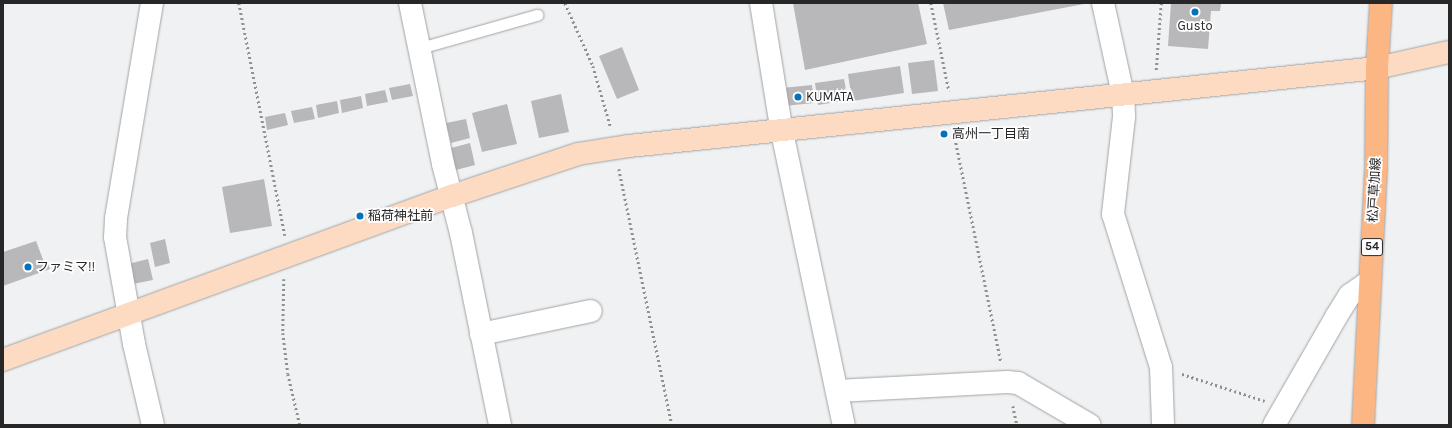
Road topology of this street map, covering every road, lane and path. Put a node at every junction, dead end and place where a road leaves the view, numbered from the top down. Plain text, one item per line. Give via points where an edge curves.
1 (152, 3) edge
2 (239, 3) edge
3 (410, 3) edge
4 (565, 3) edge
5 (761, 3) edge
6 (931, 3) edge
7 (1103, 3) edge
8 (1162, 3) edge
9 (1382, 3) edge
10 (537, 15) dead end
11 (420, 48) junction
12 (1449, 52) edge
13 (1377, 68) junction
14 (1156, 75) dead end
15 (1123, 95) junction
16 (954, 123) junction
17 (612, 132) dead end
18 (782, 132) junction
19 (617, 162) dead end
20 (452, 196) junction
21 (287, 241) dead end
22 (284, 274) dead end
23 (1370, 281) junction
24 (591, 311) dead end
25 (129, 314) junction
26 (481, 334) junction
27 (3, 360) edge
28 (1161, 367) junction
29 (1007, 382) junction
30 (837, 391) junction
31 (1269, 402) dead end
32 (153, 425) edge
33 (300, 425) edge
34 (500, 425) edge
35 (672, 425) edge
36 (844, 425) edge
37 (1017, 425) edge
38 (1090, 425) edge
39 (1163, 425) edge
40 (1274, 425) edge
41 (1363, 425) edge

1 - 25 street via 116,219 115,237
2 - 21 path
3 - 11 street
4 - 17 path via 593,66
5 - 18 street
6 - 16 path
7 - 15 street
8 - 14 path
9 - 13 main road, 松戸草加線 / 54
10 - 11 lane
11 - 20 street via 443,164
12 - 13 street
13 - 15 street
13 - 23 main road, 松戸草加線 / 54 via 1376,169
15 - 16 street
15 - 28 street via 1124,117 1113,214
16 - 18 street
16 - 29 path
18 - 20 street via 629,146 578,154
18 - 30 street
19 - 35 path
20 - 25 street
20 - 26 street
22 - 33 path via 284,340 288,374
23 - 40 street via 1350,295
23 - 41 main road, 松戸草加線 / 54
24 - 26 street
25 - 27 street
25 - 32 street
26 - 34 street
28 - 31 path
28 - 39 street
29 - 30 street
29 - 37 path
29 - 38 street via 1018,383
30 - 36 street

